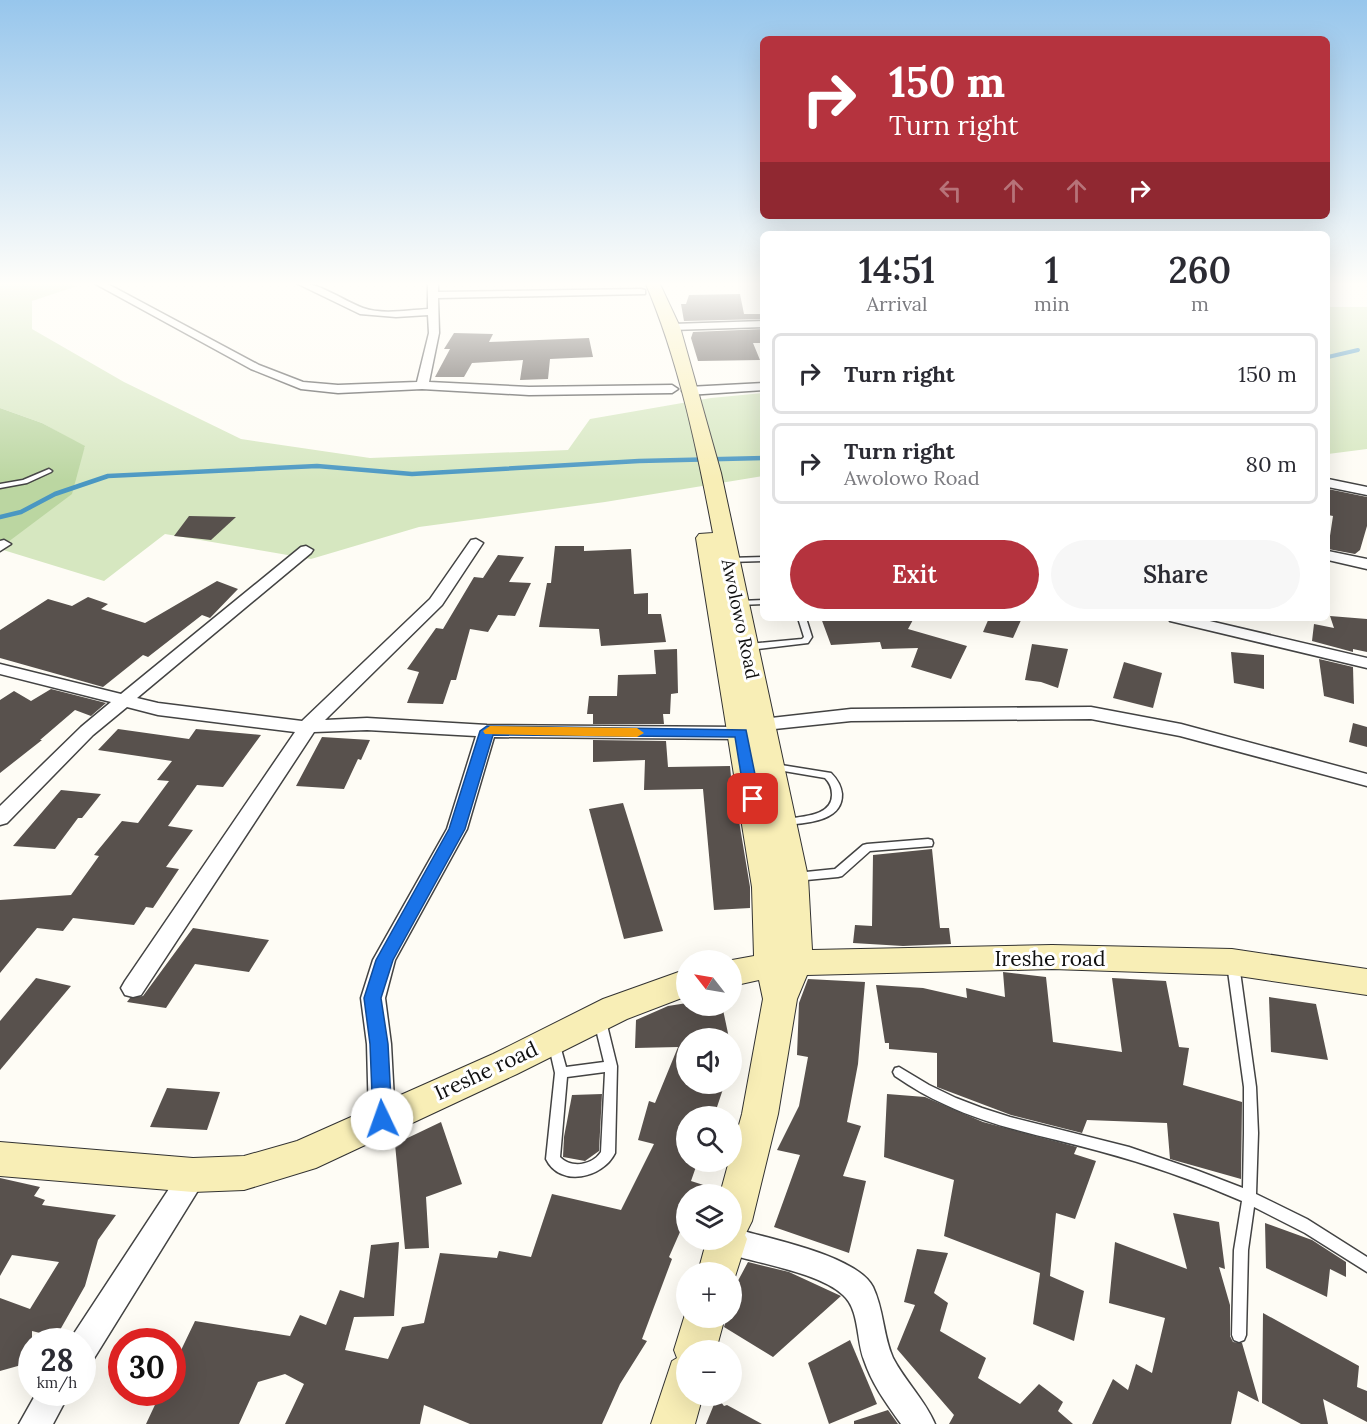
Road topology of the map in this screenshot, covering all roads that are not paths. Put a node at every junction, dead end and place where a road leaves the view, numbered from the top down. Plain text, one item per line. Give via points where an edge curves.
1 (221, 348) edge
2 (430, 348) edge
3 (664, 348) edge
4 (675, 348) edge
5 (422, 385) junction
6 (760, 386) edge
7 (680, 390) junction
8 (49, 471) dead end
9 (703, 474) junction
10 (1330, 483) edge
11 (0, 486) edge
12 (1367, 491) edge
13 (477, 543) dead end
14 (306, 550) dead end
15 (1330, 556) edge
16 (760, 559) edge
17 (728, 560) junction
18 (1367, 564) edge
19 (760, 602) edge
20 (728, 604) junction
21 (803, 621) edge
22 (1189, 621) edge
23 (746, 648) junction
24 (1367, 663) edge
25 (0, 669) edge
26 (124, 699) junction
27 (309, 725) junction
28 (752, 729) junction
29 (487, 731) junction
30 (771, 767) junction
31 (1367, 780) edge
32 (0, 818) edge
33 (782, 823) junction
34 (928, 843) dead end
35 (793, 877) junction
36 (1233, 962) junction
37 (783, 964) junction
38 (742, 971) edge
39 (1367, 982) edge
40 (676, 986) edge
41 (133, 988) dead end
42 (599, 1017) junction
43 (557, 1056) junction
44 (611, 1066) junction
45 (899, 1072) dead end
46 (382, 1119) junction
47 (0, 1159) edge
48 (193, 1175) junction
49 (742, 1184) edge
50 (1249, 1198) junction
51 (742, 1244) edge
52 (1367, 1265) edge
53 (95, 1328) edge
54 (1239, 1335) dead end
55 (46, 1406) edge
56 (678, 1406) edge
57 (35, 1424) edge
58 (673, 1424) edge
59 (919, 1424) edge

1 - 5 street via 287,381 338,389
2 - 5 street
3 - 7 main road, Awolowo Road
4 - 7 main road, Awolowo Road
5 - 7 street via 529,391
6 - 7 street
7 - 9 main road, Awolowo Road
8 - 11 lane via 25,482
9 - 17 main road, Awolowo Road
9 - 20 main road, Awolowo Road
10 - 12 street
13 - 27 street via 436,602
14 - 26 street
15 - 18 street
16 - 17 lane
17 - 20 main road, Awolowo Road
19 - 20 lane
20 - 23 main road, Awolowo Road
20 - 28 main road, Awolowo Road
21 - 23 lane via 808,637 805,641
22 - 24 street
23 - 28 main road, Awolowo Road
25 - 26 street
26 - 27 street via 191,714 297,727
26 - 32 street
27 - 29 street
27 - 41 street
28 - 29 street
28 - 30 main road, Awolowo Road
28 - 31 street via 851,715 1091,713 1181,730
28 - 37 main road, Awolowo Road via 767,887
29 - 46 street via 457,829 384,960 373,998
30 - 33 main road, Awolowo Road
30 - 33 lane via 828,775 837,793 836,805 831,810
33 - 35 main road, Awolowo Road
34 - 35 lane via 867,848 838,873
35 - 37 main road, Awolowo Road
36 - 37 main road, Ireshe road via 1052,957
36 - 39 main road, Ireshe road
36 - 50 lane via 1250,1087
37 - 38 main road, Ireshe road
37 - 49 main road via 760,1114
40 - 42 main road, Ireshe road
42 - 43 main road, Ireshe road
42 - 44 lane
43 - 44 lane
43 - 44 lane via 553,1159 562,1168 591,1169 608,1152
43 - 46 main road, Ireshe road
45 - 50 lane via 968,1110 1130,1153 1202,1177
46 - 48 main road, Ireshe road via 303,1156 244,1173
47 - 48 main road, Ireshe road
48 - 53 street
50 - 52 lane
50 - 54 lane via 1241,1250
51 - 59 street via 835,1273 854,1284 865,1303 875,1352 884,1372
55 - 57 street
56 - 58 main road

